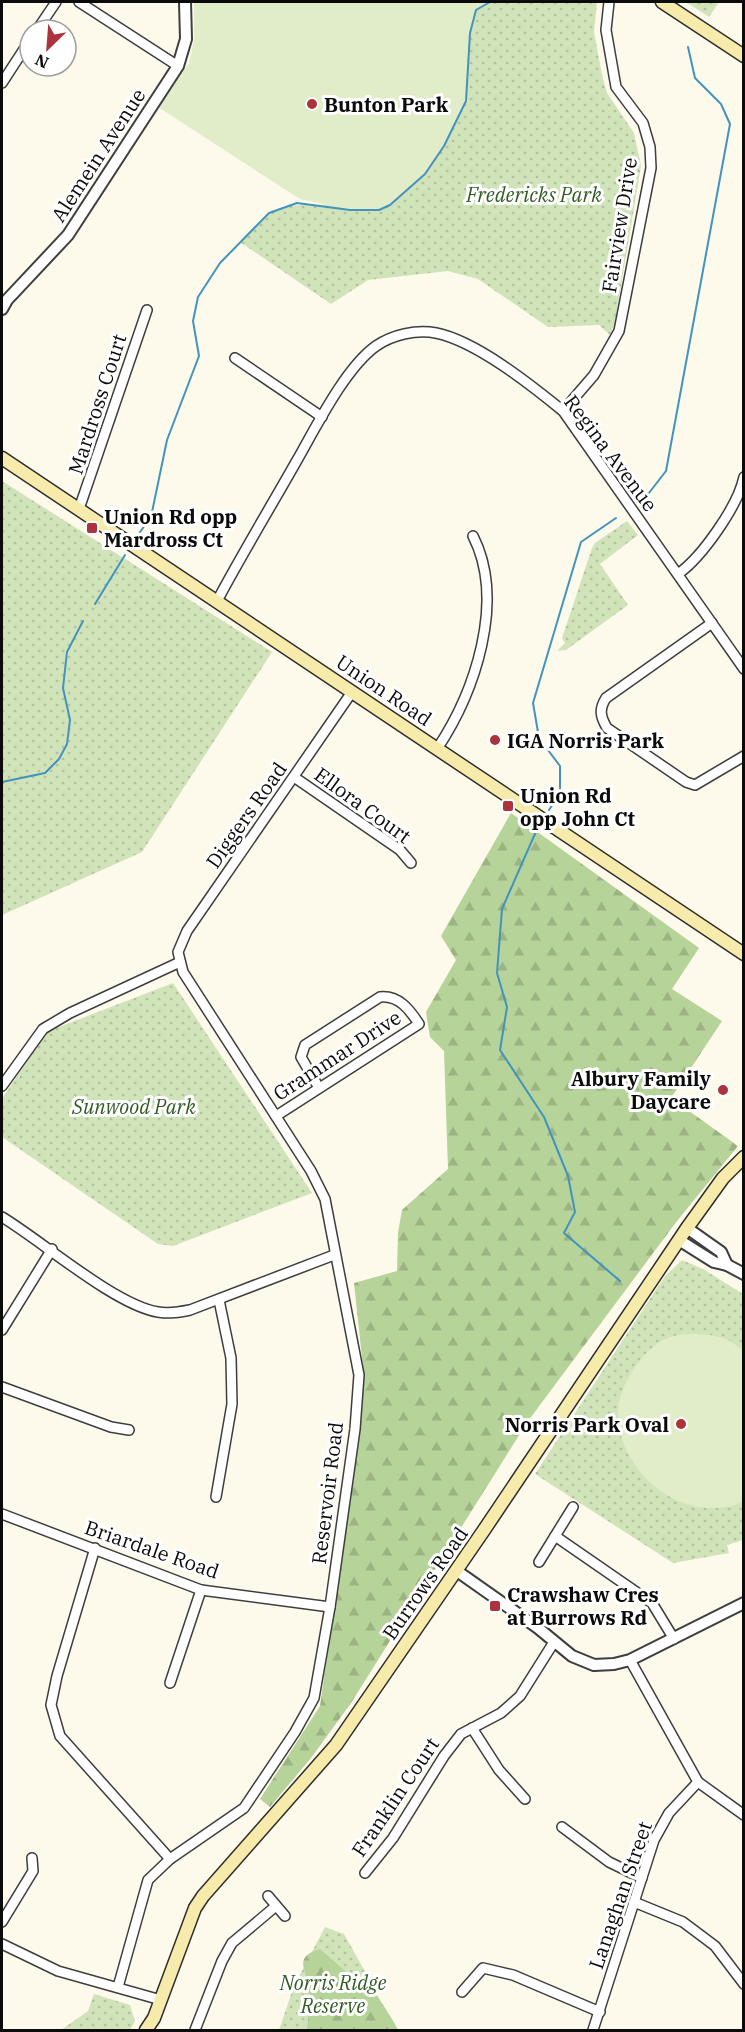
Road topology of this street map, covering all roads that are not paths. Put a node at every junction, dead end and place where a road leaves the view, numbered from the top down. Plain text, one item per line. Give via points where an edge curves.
1 (56, 2) edge
2 (79, 2) edge
3 (185, 2) edge
4 (609, 2) edge
5 (662, 2) edge
6 (45, 18) edge
7 (744, 56) edge
8 (18, 58) edge
9 (178, 66) junction
10 (2, 83) edge
11 (3, 301) edge
12 (147, 310) dead end
13 (235, 358) dead end
14 (563, 411) junction
15 (322, 417) junction
16 (2, 458) edge
17 (743, 483) edge
18 (79, 509) junction
19 (473, 536) dead end
20 (678, 574) junction
21 (217, 601) junction
22 (712, 623) junction
23 (744, 669) edge
24 (352, 692) junction
25 (437, 749) junction
26 (744, 756) edge
27 (294, 777) junction
28 (411, 863) dead end
29 (744, 954) edge
30 (180, 962) junction
31 (183, 972) joint
32 (2, 1086) edge
33 (319, 1088) junction
34 (276, 1116) junction
35 (744, 1157) edge
36 (2, 1216) edge
37 (687, 1228) junction
38 (679, 1240) junction
39 (52, 1249) junction
40 (333, 1255) junction
41 (727, 1265) junction
42 (744, 1274) edge
43 (219, 1300) junction
44 (2, 1330) edge
45 (2, 1387) edge
46 (129, 1430) dead end
47 (216, 1497) dead end
48 (573, 1507) dead end
49 (2, 1514) edge
50 (555, 1536) junction
51 (95, 1548) junction
52 (538, 1562) dead end
53 (457, 1571) junction
54 (201, 1590) junction
55 (744, 1604) edge
56 (330, 1607) junction
57 (674, 1639) junction
58 (554, 1642) junction
59 (630, 1660) junction
60 (170, 1683) dead end
61 (472, 1728) junction
62 (698, 1782) junction
63 (525, 1799) dead end
64 (744, 1815) edge
65 (562, 1827) dead end
66 (32, 1858) dead end
67 (170, 1858) junction
68 (365, 1874) dead end
69 (642, 1878) junction
70 (268, 1896) dead end
71 (634, 1902) junction
72 (276, 1906) junction
73 (285, 1916) dead end
74 (2, 1922) edge
75 (2, 1944) edge
76 (744, 1984) edge
77 (118, 1987) junction
78 (462, 1992) dead end
79 (160, 2000) junction
80 (600, 2012) junction
81 (146, 2031) edge
82 (195, 2031) edge
83 (593, 2031) edge

1 - 6 street
2 - 9 street
3 - 9 street, Alemein Avenue via 186,39
4 - 14 street, Fairview Drive via 606,30 616,87 643,123 651,168 619,331 594,375
5 - 7 main road
8 - 10 street
9 - 11 street, Alemein Avenue via 68,235
12 - 18 street, Mardross Court
13 - 15 street
14 - 15 street, Regina Avenue via 465,342 435,332 406,332 376,346 357,364
14 - 20 street, Regina Avenue
15 - 21 street, Regina Avenue
16 - 18 main road, Union Road
17 - 20 street via 696,557
18 - 21 main road, Union Road
19 - 25 street via 481,552 486,580 483,634 466,696
20 - 22 street, Regina Avenue
21 - 24 main road, Union Road
22 - 23 street, Regina Avenue
22 - 26 street via 606,698 600,707 601,718 607,728 695,785
24 - 25 main road, Union Road
24 - 27 street, Diggers Road
25 - 29 main road, Union Road
27 - 28 street, Ellora Court via 400,850
27 - 30 street, Diggers Road via 187,931 178,952
30 - 31 street, Diggers Road
30 - 32 street via 43,1029
31 - 34 street, Reservoir Road
33 - 33 street, Grammar Drive via 301,1057 305,1045 380,997 387,996 408,1008 418,1024
33 - 34 street, Grammar Drive
34 - 40 street, Reservoir Road via 325,1199
35 - 37 main road, Burrows Road via 723,1178
36 - 39 street
37 - 38 main road, Burrows Road
37 - 41 street via 721,1252
38 - 41 street via 714,1262
38 - 53 main road, Burrows Road
39 - 43 street via 120,1296 157,1312 190,1310
39 - 44 street
40 - 43 street
40 - 56 street, Reservoir Road via 359,1375
41 - 42 street
43 - 47 street via 231,1358 232,1404
45 - 46 street
48 - 50 street
49 - 51 street, Briardale Road
50 - 52 street
50 - 57 street via 652,1603
51 - 54 street, Briardale Road
51 - 67 street via 51,1705 60,1736
53 - 58 street
53 - 79 main road, Burrows Road via 336,1745 203,1896
54 - 56 street, Briardale Road
54 - 60 street
55 - 57 street
56 - 67 street, Reservoir Road via 314,1698 296,1732 244,1808
57 - 59 street
58 - 59 street via 572,1656 594,1665
58 - 61 street, Franklin Court via 520,1696 501,1713
59 - 62 street
61 - 63 street via 499,1770
61 - 68 street, Franklin Court via 461,1734 444,1756 393,1838
62 - 64 street
62 - 69 street, Lanaghan Street via 669,1813 654,1840
65 - 69 street via 609,1862
66 - 74 street via 33,1871
67 - 77 street, Reservoir Road via 145,1888
69 - 71 street, Lanaghan Street
70 - 72 street
71 - 76 street via 683,1922 715,1946
71 - 80 street, Lanaghan Street
72 - 73 street
72 - 82 street via 232,1943
75 - 77 street via 58,1971
77 - 79 street
78 - 80 street via 483,1968 513,1975
79 - 81 main road, Burrows Road
80 - 83 street, Lanaghan Street

